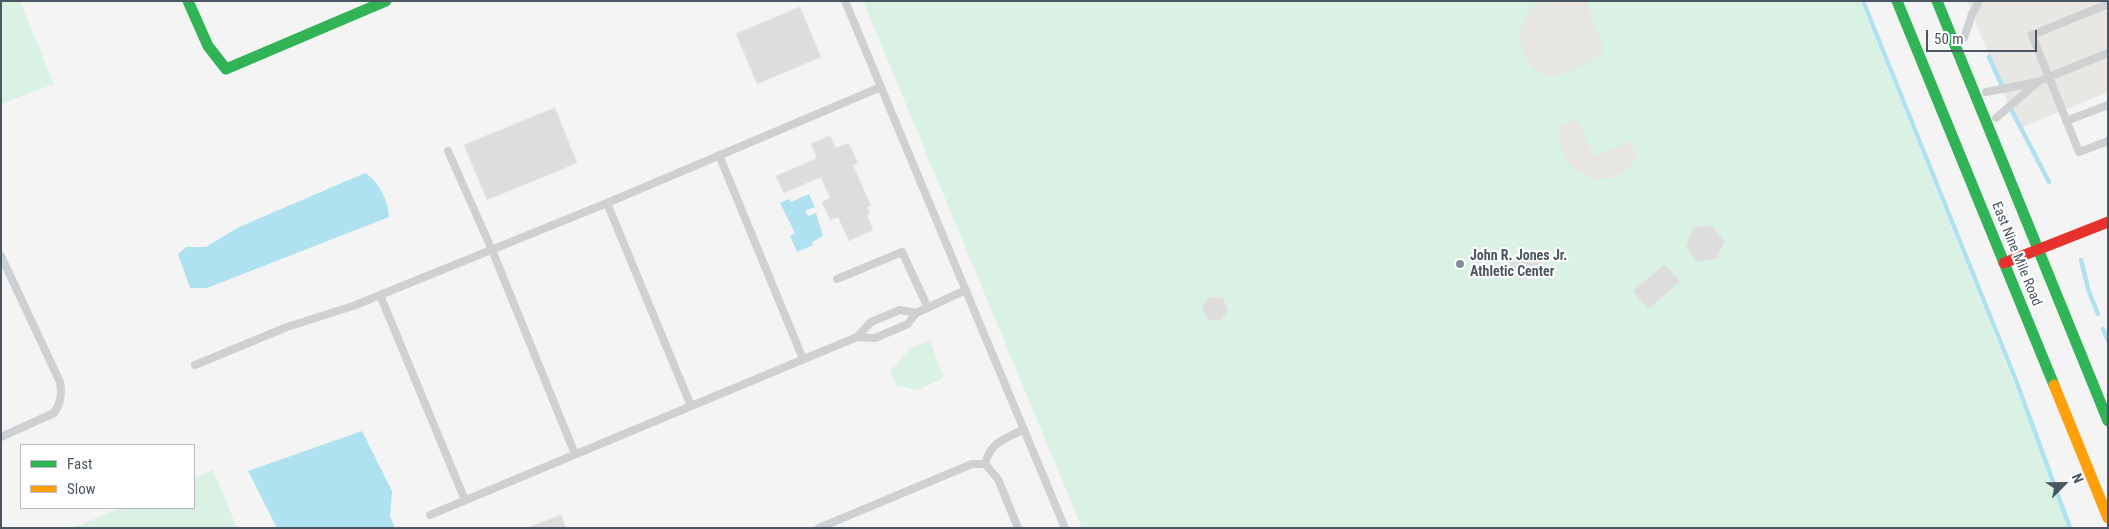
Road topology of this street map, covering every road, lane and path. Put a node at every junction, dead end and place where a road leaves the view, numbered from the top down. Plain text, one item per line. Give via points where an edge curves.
1 (188, 1) edge
2 (386, 1) edge
3 (845, 1) edge
4 (1897, 1) edge
5 (1937, 1) edge
6 (1949, 1) edge
7 (1979, 1) edge
8 (2108, 4) edge
9 (1964, 38) junction
10 (2108, 53) edge
11 (2048, 77) junction
12 (2038, 82) junction
13 (881, 87) junction
14 (1986, 92) junction
15 (2108, 105) edge
16 (1968, 112) dead end
17 (1996, 118) junction
18 (2066, 121) junction
19 (1993, 139) junction
20 (2108, 141) edge
21 (448, 151) dead end
22 (719, 155) junction
23 (607, 203) junction
24 (2108, 222) edge
25 (2043, 248) junction
26 (492, 250) junction
27 (1, 256) edge
28 (2004, 263) junction
29 (837, 279) dead end
30 (966, 290) junction
31 (380, 295) junction
32 (928, 308) junction
33 (916, 314) junction
34 (2032, 331) junction
35 (857, 336) junction
36 (803, 359) junction
37 (195, 365) dead end
38 (691, 406) junction
39 (2108, 421) edge
40 (2069, 423) junction
41 (1024, 429) junction
42 (1, 437) edge
43 (575, 454) junction
44 (985, 464) junction
45 (2108, 489) edge
46 (465, 500) junction
47 (430, 515) dead end
48 (2108, 518) edge
49 (819, 528) edge
50 (1018, 528) edge
51 (1066, 528) edge
52 (2100, 528) edge

1 - 2 main road via 206,44 226,69
3 - 13 lane
4 - 28 main road, East Nine Mile Road
5 - 19 main road, East Nine Mile Road
6 - 9 main road
7 - 9 lane
8 - 11 lane via 2032,35
9 - 14 main road
10 - 11 lane
11 - 12 lane
11 - 18 lane
12 - 14 lane
12 - 17 lane
13 - 22 lane
13 - 30 lane
14 - 17 main road
15 - 18 lane
16 - 19 main road
17 - 25 main road
18 - 20 lane via 2079,152
19 - 25 main road, East Nine Mile Road
21 - 26 lane
22 - 23 lane
22 - 36 lane
23 - 26 lane
23 - 38 lane
24 - 25 main road
25 - 28 main road
25 - 39 main road via 2067,293 2085,365
26 - 31 lane
26 - 43 lane
27 - 42 lane via 60,382 62,393 54,413
28 - 34 main road, East Nine Mile Road
29 - 32 lane via 902,252
30 - 32 lane
30 - 41 lane
31 - 37 lane via 287,327
31 - 46 lane
32 - 33 lane
33 - 35 lane via 908,324 875,338
33 - 35 lane via 900,310 871,322
34 - 40 main road, East Nine Mile Road
34 - 45 main road via 2057,366
35 - 36 lane
36 - 38 lane
38 - 43 lane
40 - 48 main road, East Nine Mile Road
40 - 52 main road
41 - 44 lane via 993,447
41 - 51 lane
43 - 46 lane
44 - 49 lane via 972,464
44 - 50 lane via 998,478
46 - 47 lane

